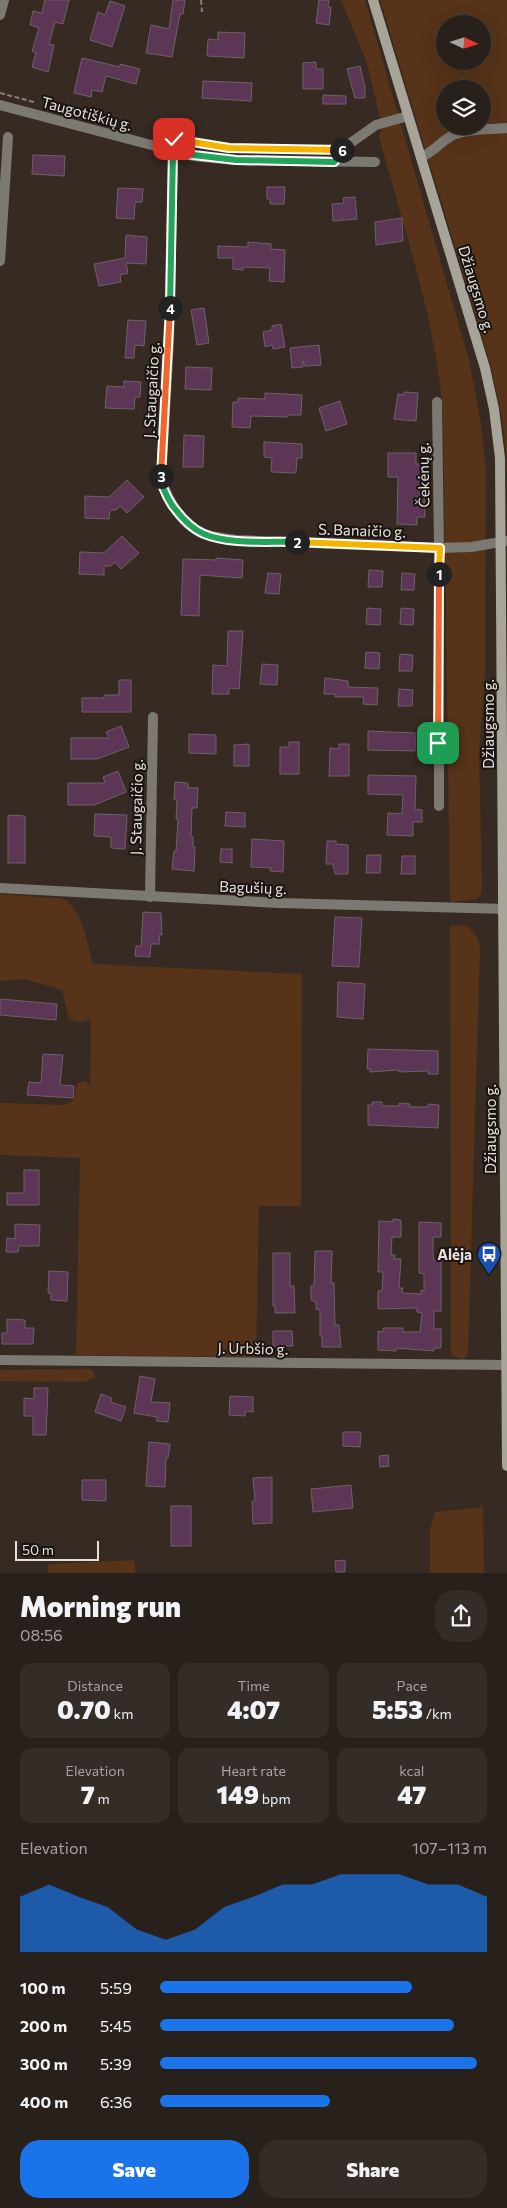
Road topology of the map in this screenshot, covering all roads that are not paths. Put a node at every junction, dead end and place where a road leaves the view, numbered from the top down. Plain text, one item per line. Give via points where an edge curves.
1 (4, 0) edge
2 (373, 0) edge
3 (0, 15) edge
4 (0, 105) edge
5 (408, 116) junction
6 (507, 128) edge
7 (8, 137) dead end
8 (173, 151) junction
9 (421, 157) junction
10 (334, 162) junction
11 (375, 162) dead end
12 (0, 260) edge
13 (437, 402) dead end
14 (161, 480) joint
15 (504, 541) edge
16 (440, 548) junction
17 (153, 717) dead end
18 (439, 806) dead end
19 (0, 888) edge
20 (150, 897) junction
21 (506, 909) edge
22 (506, 1217) edge
23 (0, 1360) edge
24 (506, 1365) edge
25 (507, 1466) edge

1 - 3 street
2 - 5 street, Džiaugsmo g.
4 - 8 street, Taugotiškių g.
5 - 9 street, Džiaugsmo g.
5 - 10 street via 376,125 349,144
6 - 9 street via 453,135
7 - 12 street
8 - 10 street, Taugotiškių g. via 236,160
8 - 14 street, J. Staugaičio g. via 169,341
9 - 15 street, Džiaugsmo g. via 485,368 494,409
10 - 11 street, Taugotiškių g.
13 - 16 street, Čekėnų g.
14 - 16 street, S. Banaičio g. via 174,507 189,524 204,534 236,540
15 - 16 street, S. Banaičio g.
15 - 21 street, Džiaugsmo g.
16 - 18 street
17 - 20 street, J. Staugaičio g.
19 - 20 street, Bagušių g.
20 - 21 street, Bagušių g.
21 - 22 street, Džiaugsmo g.
22 - 24 street, Džiaugsmo g.
23 - 24 street, J. Urbšio g.
24 - 25 street, Džiaugsmo g.

